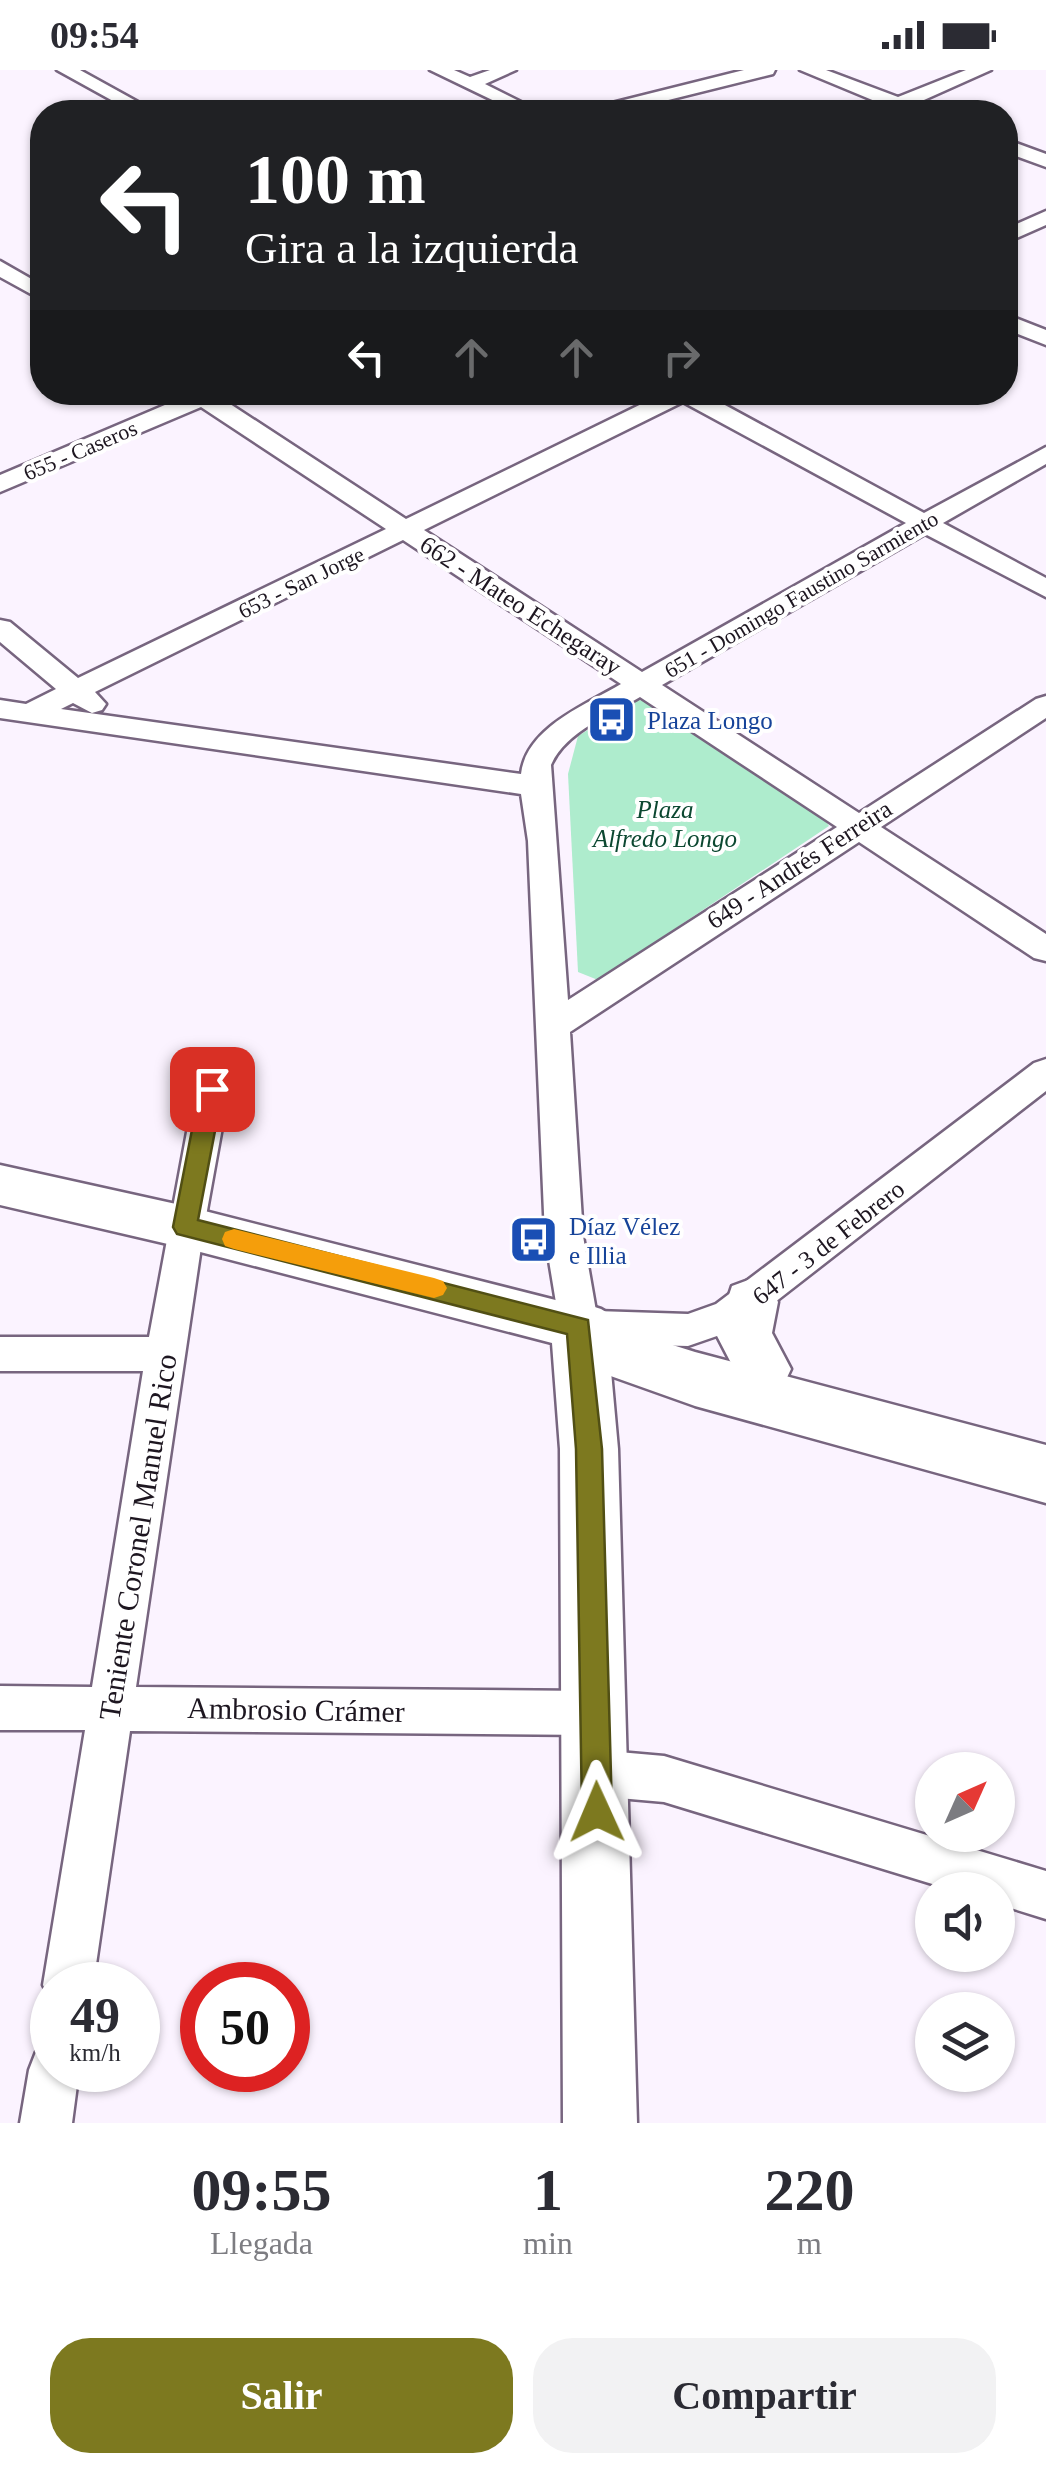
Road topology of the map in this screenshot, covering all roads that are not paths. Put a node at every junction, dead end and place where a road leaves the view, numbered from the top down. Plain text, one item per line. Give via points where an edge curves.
1 (66, 70) edge
2 (439, 70) edge
3 (507, 70) edge
4 (766, 70) edge
5 (808, 70) edge
6 (982, 70) edge
7 (468, 84) junction
8 (123, 100) edge
9 (504, 100) edge
10 (647, 100) edge
11 (872, 100) edge
12 (909, 100) edge
13 (1018, 151) edge
14 (1046, 161) edge
15 (1046, 217) edge
16 (1018, 231) edge
17 (29, 261) dead end
18 (1, 267) edge
19 (30, 286) edge
20 (1018, 326) edge
21 (1046, 338) edge
22 (180, 405) edge
23 (221, 405) edge
24 (660, 405) edge
25 (706, 405) edge
26 (1046, 454) edge
27 (0, 484) edge
28 (923, 524) junction
29 (405, 530) junction
30 (1046, 590) edge
31 (0, 628) edge
32 (644, 685) junction
33 (77, 692) junction
34 (1046, 705) edge
35 (0, 710) edge
36 (30, 713) junction
37 (120, 726) junction
38 (550, 739) junction
39 (460, 774) junction
40 (536, 786) junction
41 (855, 826) junction
42 (1046, 950) edge
43 (554, 1026) junction
44 (1046, 1072) edge
45 (212, 1089) dead end
46 (0, 1185) edge
47 (185, 1227) junction
48 (751, 1302) junction
49 (579, 1327) junction
50 (0, 1354) edge
51 (165, 1354) junction
52 (763, 1369) junction
53 (1046, 1443) edge
54 (1046, 1474) edge
55 (0, 1708) edge
56 (112, 1708) junction
57 (594, 1744) junction
58 (1046, 1895) edge
59 (72, 1962) edge
60 (51, 2092) edge
61 (46, 2123) edge
62 (600, 2123) edge

1 - 8 street
2 - 7 street
3 - 7 street
4 - 10 street
5 - 11 street
6 - 12 street
7 - 9 street
13 - 14 street
15 - 16 street
17 - 18 street
18 - 19 street
20 - 21 street
22 - 27 street, 655 - Caseros
23 - 29 street, 662 - Mateo Echegaray
24 - 29 street, 653 - San Jorge
25 - 28 street
26 - 28 street, 651 - Domingo Faustino Sarmiento
28 - 30 street
28 - 32 street, 651 - Domingo Faustino Sarmiento
29 - 32 street, 662 - Mateo Echegaray
29 - 33 street, 653 - San Jorge
31 - 33 street
32 - 38 street, 651 - Domingo Faustino Sarmiento
32 - 41 street, 662 - Mateo Echegaray
33 - 36 street, 653 - San Jorge
33 - 37 street
34 - 41 street, 649 - Andrés Ferreira
35 - 36 street
36 - 37 street
37 - 39 street
38 - 39 street, 651 - Domingo Faustino Sarmiento via 487,771
38 - 40 street via 539,752
39 - 40 street
40 - 43 street
41 - 42 street, 662 - Mateo Echegaray
41 - 43 street, 649 - Andrés Ferreira
43 - 49 street via 564,1236
44 - 48 street, 647 - 3 de Febrero
45 - 47 street, Teniente Coronel Manuel Rico
46 - 47 main road
47 - 49 main road
47 - 51 street, Teniente Coronel Manuel Rico
48 - 49 street, 647 - 3 de Febrero via 688,1330
48 - 52 main road via 744,1334
49 - 52 main road
49 - 54 main road via 627,1356 695,1379
49 - 57 main road via 589,1449
50 - 51 street
51 - 56 street, Teniente Coronel Manuel Rico
52 - 53 main road
55 - 56 street, Ambrosio Crámer
56 - 57 street, Ambrosio Crámer
56 - 59 street, Teniente Coronel Manuel Rico
57 - 58 street, Ambrosio Crámer via 664,1778
57 - 62 main road
60 - 61 street

